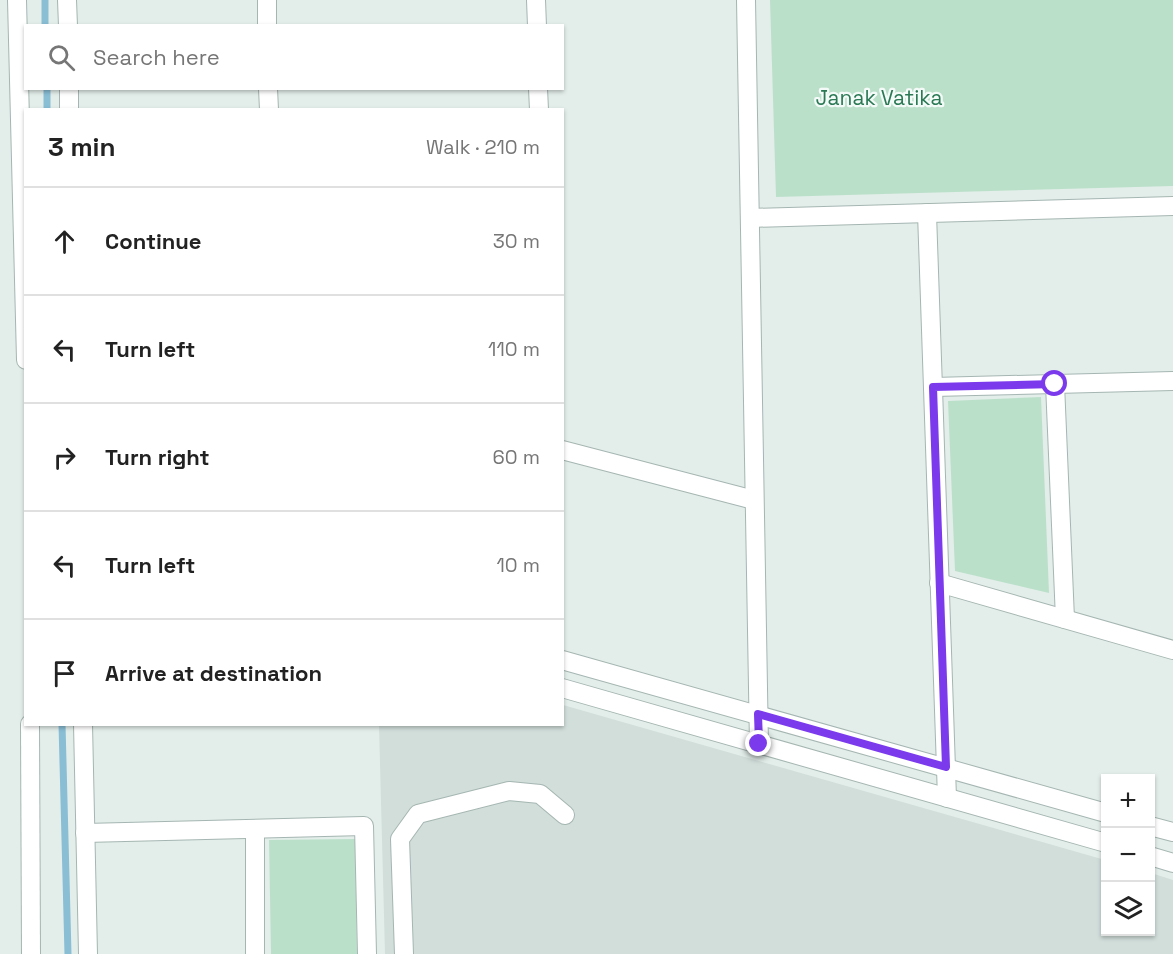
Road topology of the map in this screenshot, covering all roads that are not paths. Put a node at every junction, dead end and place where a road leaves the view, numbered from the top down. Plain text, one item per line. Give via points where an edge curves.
1 (17, 0) edge
2 (67, 0) edge
3 (267, 0) edge
4 (536, 0) edge
5 (746, 0) edge
6 (68, 24) edge
7 (267, 24) edge
8 (537, 24) edge
9 (69, 90) edge
10 (268, 90) edge
11 (538, 90) edge
12 (69, 108) edge
13 (269, 108) edge
14 (539, 108) edge
15 (1173, 206) edge
16 (927, 213) junction
17 (750, 218) junction
18 (24, 280) edge
19 (1173, 381) edge
20 (1055, 384) junction
21 (933, 387) junction
22 (564, 451) edge
23 (754, 500) junction
24 (939, 583) junction
25 (1065, 620) junction
26 (1173, 651) edge
27 (564, 661) edge
28 (564, 689) edge
29 (758, 714) junction
30 (30, 726) edge
31 (83, 726) edge
32 (759, 744) junction
33 (946, 767) junction
34 (947, 798) junction
35 (1101, 812) edge
36 (565, 814) dead end
37 (1155, 827) edge
38 (255, 829) junction
39 (1173, 832) edge
40 (85, 833) junction
41 (1101, 842) edge
42 (1155, 858) edge
43 (1173, 863) edge
44 (31, 954) edge
45 (88, 954) edge
46 (255, 954) edge
47 (368, 954) edge
48 (404, 954) edge

1 - 18 street
2 - 6 street
3 - 7 street
4 - 8 street
5 - 17 street
9 - 12 street
10 - 13 street
11 - 14 street
15 - 16 street
16 - 17 street
16 - 21 street
17 - 23 street
19 - 20 street
20 - 21 street
20 - 25 street
21 - 24 street
22 - 23 street
23 - 29 street
24 - 25 street
24 - 33 street
25 - 26 street
27 - 29 street
28 - 32 street
29 - 32 street
29 - 33 street
30 - 44 street
31 - 40 street
32 - 34 street
33 - 34 street
33 - 35 street
34 - 41 street
36 - 48 street via 540,794 509,791 418,814 400,839
37 - 39 street
38 - 40 street
38 - 46 street
38 - 47 street via 364,826
40 - 45 street
42 - 43 street

